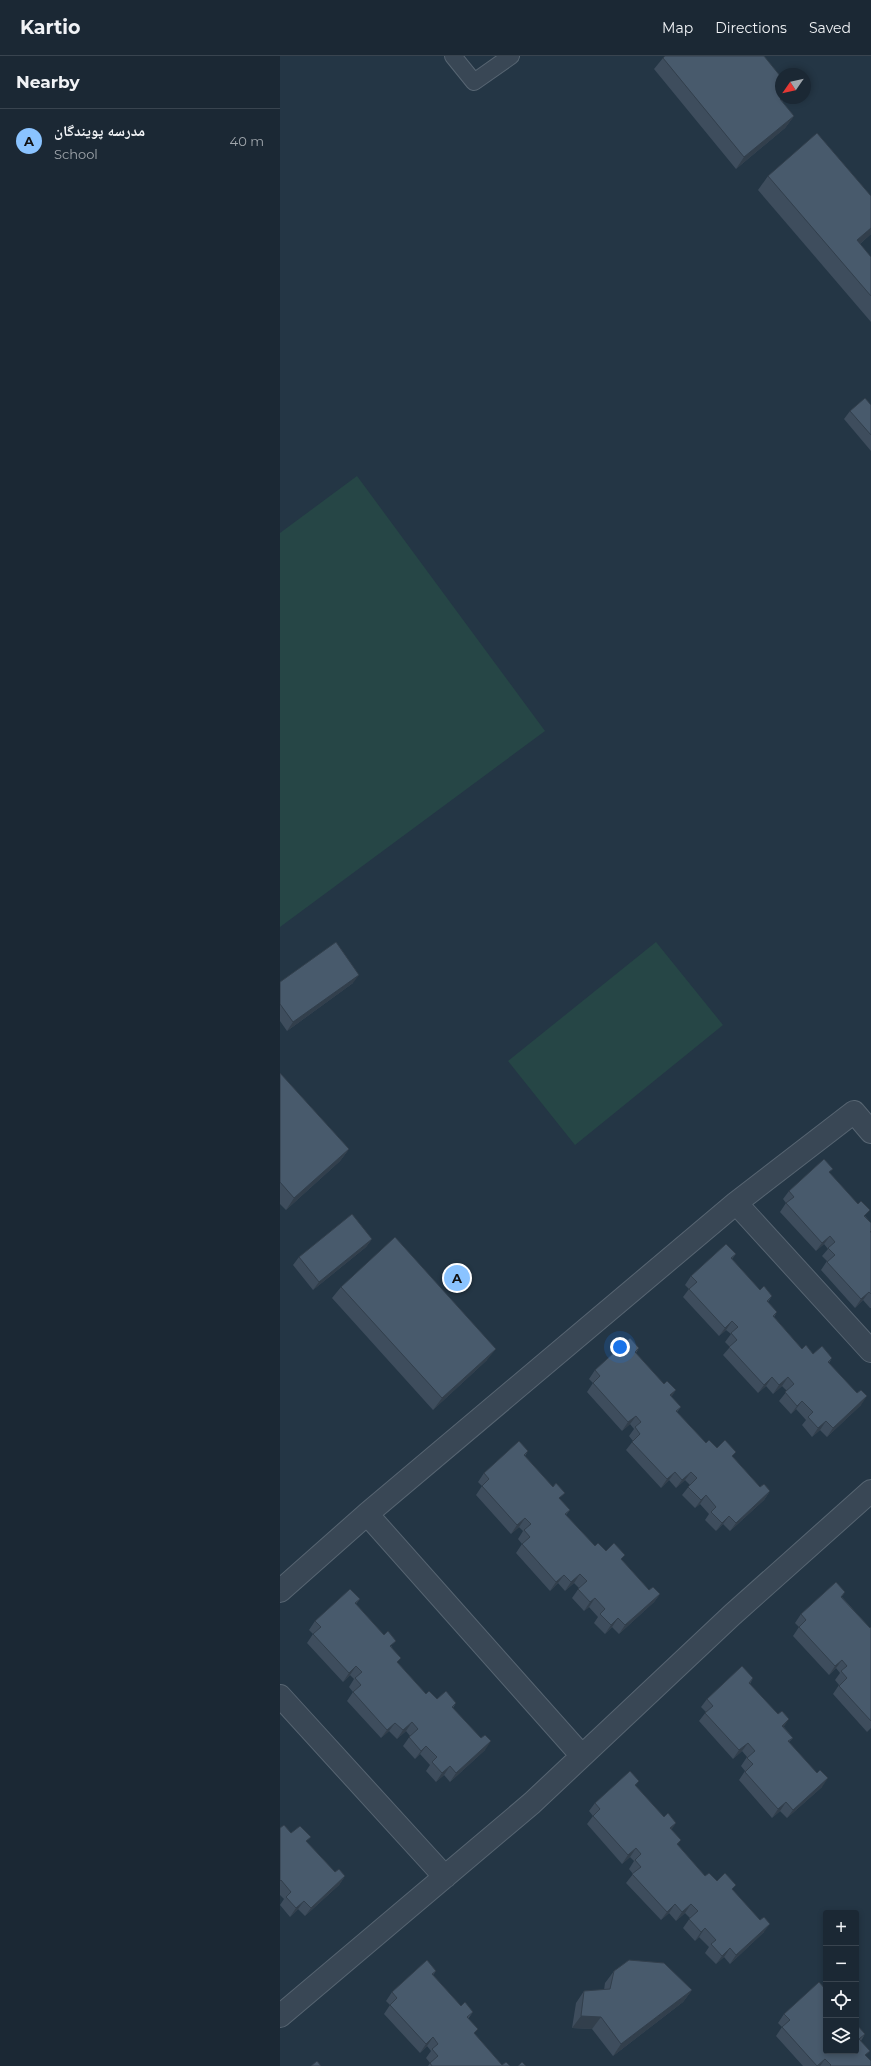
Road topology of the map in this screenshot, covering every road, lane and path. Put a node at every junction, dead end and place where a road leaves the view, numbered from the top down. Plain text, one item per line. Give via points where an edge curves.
1 (453, 56) edge
2 (511, 56) edge
3 (871, 1132) edge
4 (736, 1203) junction
5 (871, 1351) edge
6 (871, 1491) edge
7 (367, 1514) junction
8 (280, 1591) edge
9 (280, 1696) edge
10 (582, 1756) junction
11 (445, 1877) junction
12 (280, 2016) edge

1 - 2 lane via 474,82
3 - 4 street via 854,1112
4 - 5 street
4 - 7 street
6 - 10 street via 732,1615
7 - 8 street
7 - 10 street
9 - 11 street
10 - 11 street via 532,1803
11 - 12 street

